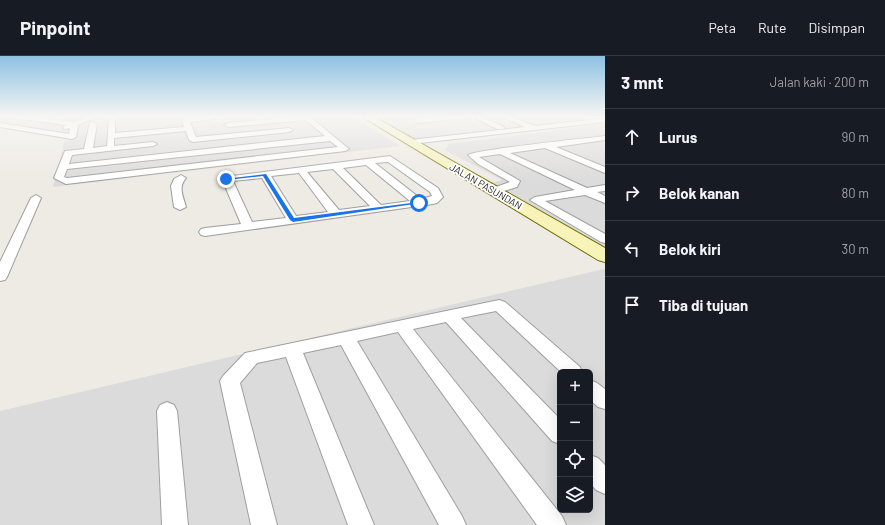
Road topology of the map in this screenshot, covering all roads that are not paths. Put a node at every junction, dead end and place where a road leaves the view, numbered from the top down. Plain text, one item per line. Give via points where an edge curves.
1 (90, 138) edge
2 (111, 138) edge
3 (152, 138) edge
4 (215, 138) edge
5 (297, 138) edge
6 (332, 138) joint
7 (404, 138) edge
8 (447, 138) edge
9 (605, 138) edge
10 (193, 140) joint
11 (585, 140) junction
12 (300, 141) junction
13 (411, 142) junction
14 (153, 144) junction
15 (545, 145) junction
16 (110, 148) junction
17 (605, 148) edge
18 (88, 150) junction
19 (500, 151) junction
20 (198, 152) junction
21 (153, 157) junction
22 (131, 159) junction
23 (368, 162) junction
24 (202, 165) junction
25 (64, 166) junction
26 (336, 166) junction
27 (301, 170) junction
28 (605, 170) edge
29 (133, 174) junction
30 (265, 174) junction
31 (181, 178) dead end
32 (605, 188) edge
33 (494, 191) junction
34 (585, 191) junction
35 (36, 198) dead end
36 (605, 200) edge
37 (419, 203) junction
38 (180, 207) dead end
39 (378, 208) junction
40 (336, 214) junction
41 (293, 220) junction
42 (248, 226) junction
43 (205, 232) dead end
44 (605, 239) edge
45 (605, 256) edge
46 (0, 277) edge
47 (449, 315) junction
48 (402, 326) junction
49 (346, 338) junction
50 (292, 349) junction
51 (570, 369) edge
52 (593, 391) edge
53 (605, 401) edge
54 (167, 411) dead end
55 (557, 431) edge
56 (593, 469) edge
57 (605, 482) edge
58 (175, 525) edge
59 (264, 525) edge
60 (361, 525) edge
61 (454, 525) edge
62 (553, 525) edge

1 - 18 street
2 - 16 street
3 - 14 street
4 - 10 street
5 - 12 street
6 - 12 street
6 - 24 street via 345,149
7 - 13 street, JALAN PASUNDAN
8 - 13 street
9 - 11 street
10 - 20 street
11 - 15 street
11 - 17 street
12 - 20 street
13 - 33 street, JALAN PASUNDAN
14 - 16 street
14 - 21 street
15 - 19 street
15 - 28 street
16 - 18 street
18 - 25 street via 67,153
19 - 33 street via 472,155 478,162 515,181 514,185
19 - 34 street
20 - 21 street via 177,152
20 - 24 street
21 - 22 street
22 - 25 street
22 - 29 street
23 - 26 street
23 - 37 street
23 - 37 street via 393,160 434,190 438,197 433,201
24 - 29 street
25 - 29 street via 59,178 63,181
26 - 27 street
26 - 39 street
27 - 30 street
27 - 40 street
30 - 41 street
30 - 42 street via 236,174 226,179
31 - 38 street via 176,186
32 - 34 street
33 - 45 street, JALAN PASUNDAN
34 - 36 street
34 - 44 street via 535,200
35 - 46 street
37 - 39 street
39 - 40 street
40 - 41 street
41 - 42 street
42 - 43 street
47 - 48 street
47 - 51 street via 498,305
47 - 55 street
48 - 49 street
48 - 62 street
49 - 50 street
49 - 61 street
50 - 59 street via 251,358 230,381
50 - 60 street
52 - 53 street
54 - 58 street
56 - 57 street

